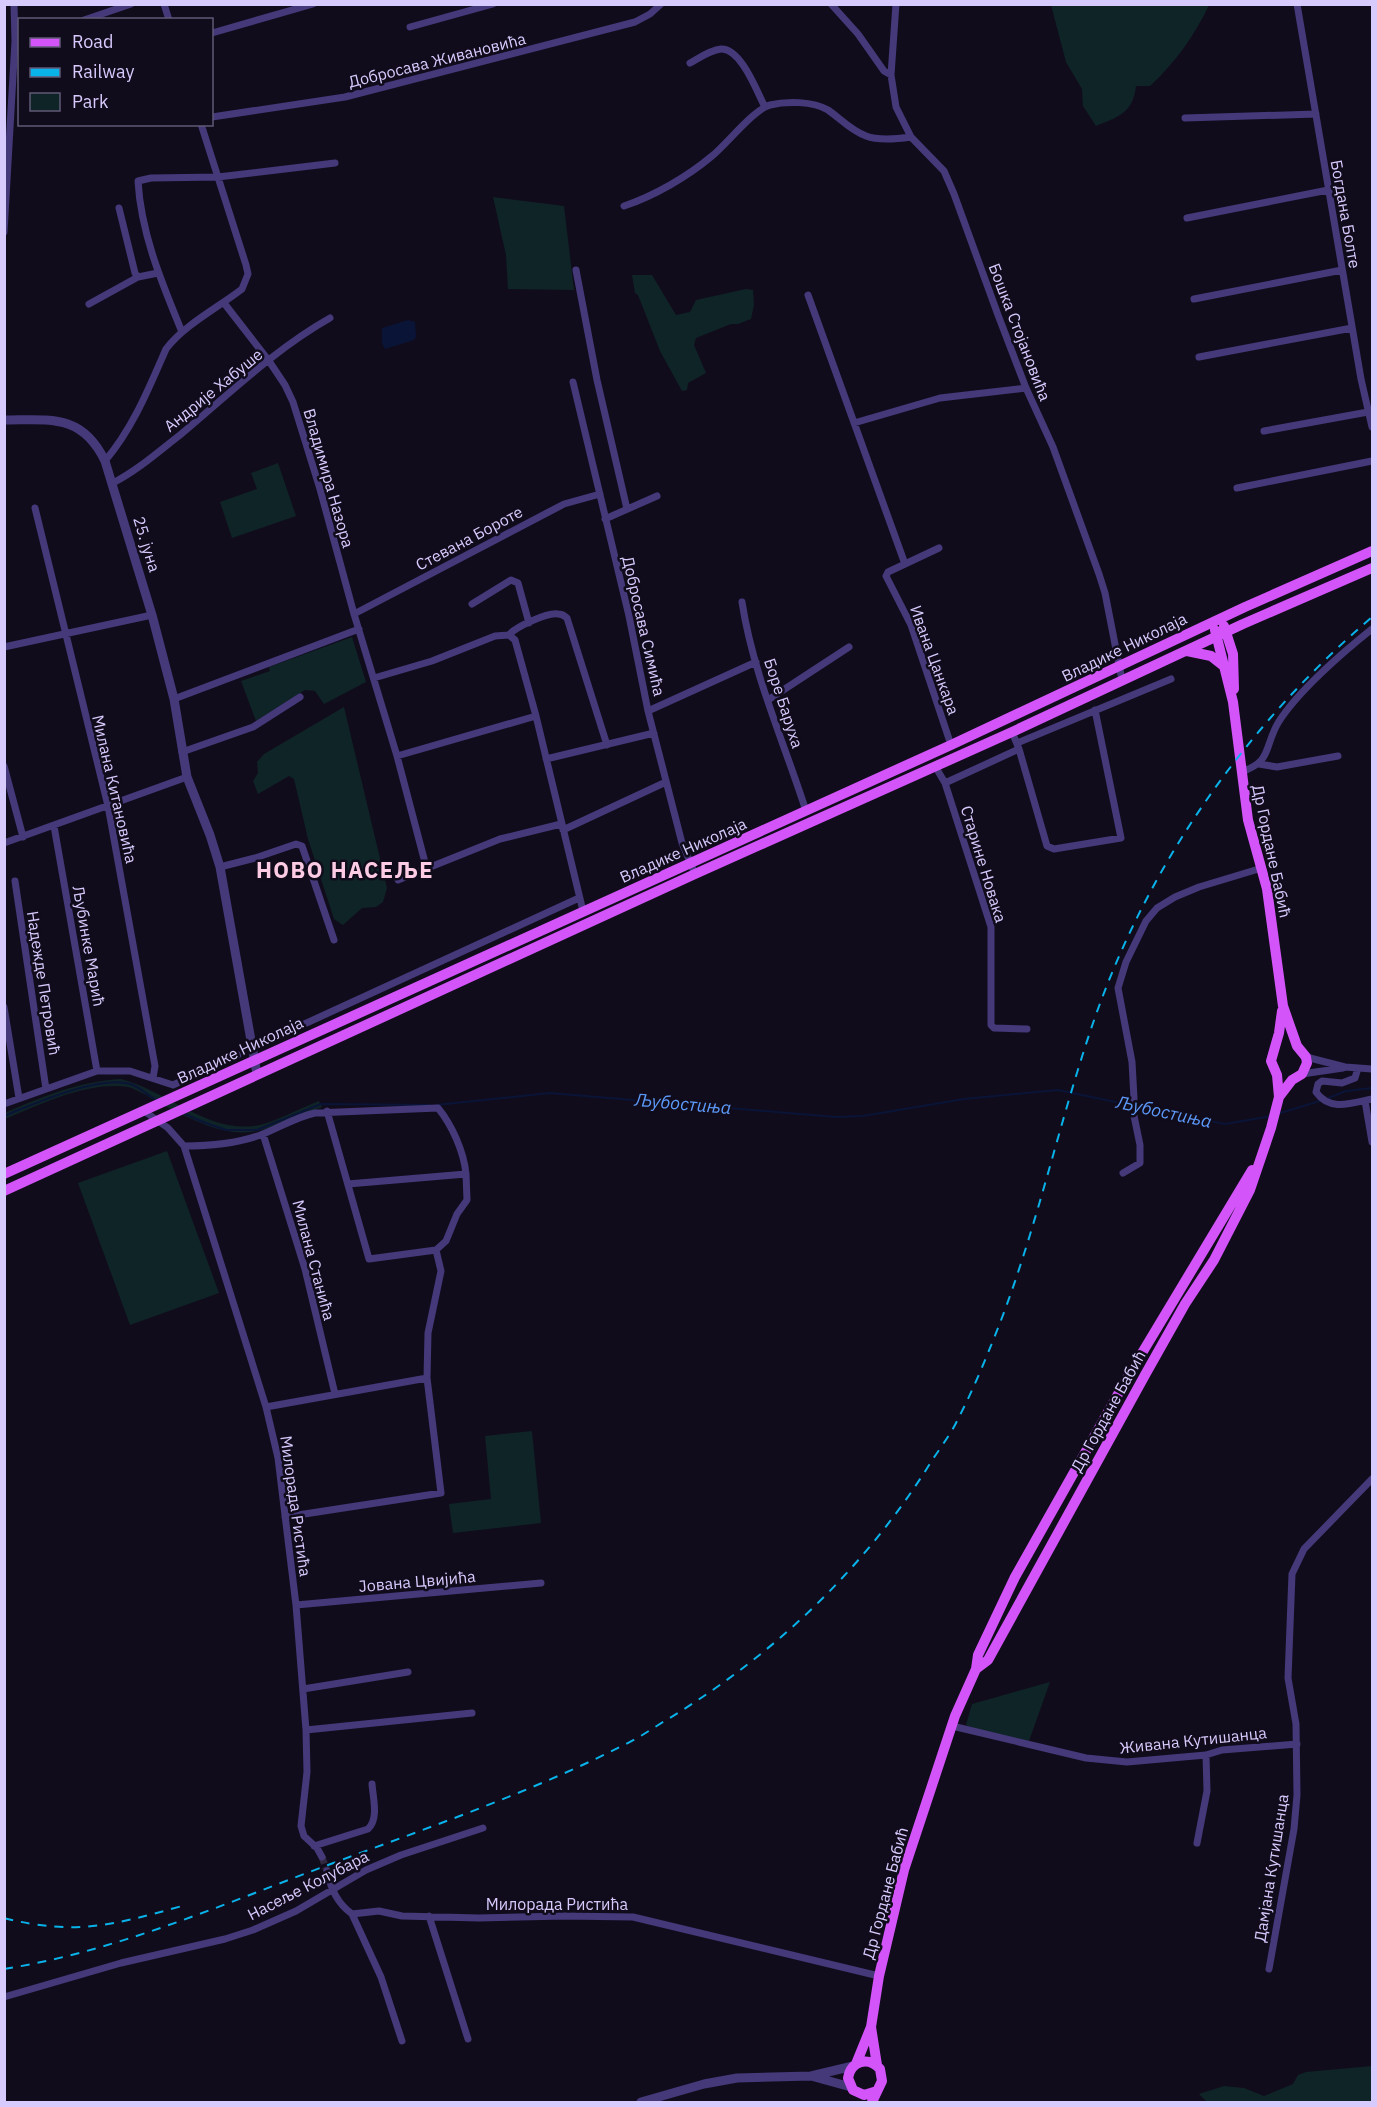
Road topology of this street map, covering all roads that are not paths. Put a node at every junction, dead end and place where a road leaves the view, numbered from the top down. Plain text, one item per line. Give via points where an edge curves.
1 (14, 4) edge
2 (131, 4) edge
3 (312, 4) edge
4 (493, 4) edge
5 (661, 4) edge
6 (831, 4) edge
7 (896, 4) edge
8 (1297, 4) edge
9 (90, 18) edge
10 (410, 27) dead end
11 (213, 33) edge
12 (17, 41) edge
13 (690, 63) dead end
14 (891, 75) junction
15 (765, 107) junction
16 (1316, 114) junction
17 (213, 117) edge
18 (1185, 118) dead end
19 (202, 126) edge
20 (911, 137) junction
21 (335, 163) dead end
22 (218, 177) junction
23 (6, 182) edge
24 (1328, 190) junction
25 (624, 206) dead end
26 (119, 208) dead end
27 (1187, 218) dead end
28 (4, 232) edge
29 (576, 270) dead end
30 (1342, 270) junction
31 (158, 273) junction
32 (138, 276) junction
33 (808, 295) dead end
34 (1194, 298) dead end
35 (224, 303) junction
36 (89, 304) dead end
37 (330, 318) dead end
38 (1352, 328) junction
39 (182, 332) junction
40 (1199, 357) dead end
41 (269, 361) junction
42 (573, 382) dead end
43 (1026, 388) junction
44 (1368, 412) junction
45 (4, 420) edge
46 (854, 423) junction
47 (1372, 428) edge
48 (1264, 431) dead end
49 (105, 461) junction
50 (1372, 461) edge
51 (113, 483) junction
52 (1237, 488) dead end
53 (600, 494) junction
54 (657, 496) dead end
55 (35, 508) dead end
56 (627, 509) junction
57 (605, 519) junction
58 (939, 548) dead end
59 (1372, 551) edge
60 (905, 564) junction
61 (1372, 568) edge
62 (742, 602) dead end
63 (472, 604) dead end
64 (354, 614) junction
65 (152, 615) junction
66 (1216, 620) junction
67 (529, 622) junction
68 (359, 629) junction
69 (1372, 629) edge
70 (64, 634) junction
71 (1222, 634) junction
72 (509, 635) junction
73 (4, 647) edge
74 (849, 647) dead end
75 (1186, 651) junction
76 (756, 662) junction
77 (1120, 667) junction
78 (1225, 667) junction
79 (374, 678) junction
80 (1171, 679) dead end
81 (1118, 682) junction
82 (300, 697) dead end
83 (174, 699) junction
84 (1121, 699) junction
85 (768, 700) junction
86 (1233, 702) junction
87 (1095, 710) junction
88 (648, 711) junction
89 (536, 717) junction
90 (1012, 732) junction
91 (654, 733) junction
92 (607, 745) junction
93 (951, 745) junction
94 (1018, 746) junction
95 (182, 752) junction
96 (397, 756) junction
97 (1338, 756) dead end
98 (546, 759) junction
99 (1259, 764) junction
100 (4, 766) edge
101 (935, 766) junction
102 (1241, 772) junction
103 (187, 777) junction
104 (666, 782) junction
105 (945, 783) junction
106 (108, 806) junction
107 (806, 811) junction
108 (54, 826) junction
109 (562, 827) junction
110 (23, 837) junction
111 (4, 843) edge
112 (689, 863) junction
113 (220, 867) junction
114 (1262, 868) junction
115 (427, 870) junction
116 (695, 874) junction
117 (398, 880) dead end
118 (15, 881) dead end
119 (579, 898) junction
120 (583, 911) junction
121 (334, 940) dead end
122 (1283, 1006) junction
123 (4, 1007) edge
124 (1027, 1029) dead end
125 (1297, 1046) junction
126 (252, 1048) junction
127 (1275, 1051) junction
128 (238, 1055) dead end
129 (1306, 1056) junction
130 (254, 1060) junction
131 (1345, 1067) junction
132 (1358, 1068) junction
133 (1372, 1069) edge
134 (97, 1071) junction
135 (257, 1074) junction
136 (1277, 1075) junction
137 (1297, 1077) junction
138 (153, 1078) junction
139 (46, 1089) junction
140 (19, 1098) junction
141 (1278, 1100) junction
142 (1369, 1100) edge
143 (4, 1104) edge
144 (149, 1108) junction
145 (327, 1111) junction
146 (162, 1119) junction
147 (263, 1134) junction
148 (1372, 1142) edge
149 (184, 1146) junction
150 (1258, 1163) junction
151 (1123, 1173) dead end
152 (4, 1174) edge
153 (466, 1174) junction
154 (348, 1184) junction
155 (4, 1191) edge
156 (436, 1250) junction
157 (427, 1378) junction
158 (334, 1394) junction
159 (266, 1407) junction
160 (1372, 1479) edge
161 (285, 1517) junction
162 (541, 1583) dead end
163 (296, 1605) junction
164 (976, 1669) junction
165 (408, 1672) dead end
166 (303, 1689) junction
167 (472, 1713) dead end
168 (952, 1726) junction
169 (306, 1730) junction
170 (1297, 1744) junction
171 (1206, 1755) junction
172 (372, 1784) dead end
173 (483, 1828) dead end
174 (1197, 1843) dead end
175 (314, 1846) junction
176 (322, 1857) tunnel mouth
177 (327, 1870) tunnel mouth
178 (332, 1890) junction
179 (352, 1914) junction
180 (429, 1916) junction
181 (1269, 1969) dead end
182 (879, 1976) junction
183 (4, 1997) edge
184 (871, 2027) junction
185 (468, 2039) dead end
186 (402, 2041) dead end
187 (854, 2065) junction
188 (877, 2065) junction
189 (811, 2076) junction
190 (852, 2089) junction
191 (877, 2091) junction
192 (641, 2103) edge
193 (855, 2103) edge
194 (872, 2103) edge

1 - 12 street
2 - 9 street
3 - 11 street
4 - 10 street
5 - 17 street, Добросава Живановића via 635,22 418,80 335,99
6 - 14 street
7 - 14 street, Бошка Стојановића
8 - 16 street, Богдана Болте
12 - 23 street
13 - 15 street via 714,51 729,51 746,70
14 - 20 street, Бошка Стојановића via 896,107
15 - 20 street via 814,105 868,137
15 - 25 street via 697,167
16 - 18 street
16 - 24 street, Богдана Болте
19 - 22 street
20 - 43 street, Бошка Стојановића via 947,177
21 - 22 street
22 - 31 street via 138,181 142,218
22 - 35 street via 248,274 242,289
23 - 28 street
24 - 27 street
24 - 30 street, Богдана Болте
26 - 32 street via 132,268
29 - 56 street
30 - 34 street
30 - 38 street, Богдана Болте
31 - 32 street
31 - 39 street
32 - 36 street
33 - 46 street
35 - 39 street
35 - 41 street, Владимира Назора
37 - 41 street, Андрије Хабуше
38 - 40 street
38 - 44 street, Богдана Болте
39 - 49 street via 166,349 141,407
41 - 51 street, Андрије Хабуше via 139,468
41 - 64 street, Владимира Назора via 293,402
42 - 53 street, Добросава Симића
43 - 46 street via 940,398
43 - 77 street, Бошка Стојановића via 1053,447 1099,574
44 - 47 street, Богдана Болте
44 - 48 street
45 - 49 street, 25. јуна via 68,423 93,442
46 - 60 street
49 - 51 street, 25. јуна
50 - 52 street
51 - 65 street, 25. јуна
53 - 57 street, Добросава Симића
53 - 64 street, Стевана Бороте via 564,504
54 - 56 street
55 - 70 street, Милана Китановића
56 - 57 street
57 - 88 street, Добросава Симића
58 - 60 street, Ивана Цанкара
59 - 66 main road, Владике Николаја
60 - 93 street, Ивана Цанкара via 888,572 887,581 911,625
61 - 71 main road, Владике Николаја
62 - 76 street, Боре Баруха
63 - 67 street via 511,580 518,583
64 - 68 street, Владимира Назора
65 - 70 street
65 - 83 street, 25. јуна
66 - 71 main road, Др Гордане Бабић
66 - 77 main road, Владике Николаја
67 - 72 street
67 - 92 street via 552,614 567,618
68 - 79 street, Владимира Назора
68 - 83 street
69 - 99 street via 1324,671 1282,717
70 - 73 street
70 - 106 street, Милана Китановића
71 - 75 main road, Владике Николаја
71 - 78 main road, Др Гордане Бабић
71 - 86 main road, Др Гордане Бабић via 1233,654
72 - 79 street via 495,636
72 - 89 street via 515,640
74 - 85 street
75 - 78 main road via 1210,656
75 - 81 main road, Владике Николаја
76 - 85 street, Боре Баруха
76 - 88 street
77 - 81 street, Бошка Стојановића
77 - 93 main road, Владике Николаја
78 - 86 main road, Др Гордане Бабић
79 - 96 street, Владимира Назора
80 - 84 street
81 - 84 street, Бошка Стојановића
81 - 90 main road, Владике Николаја
82 - 95 street via 253,727
83 - 95 street, 25. јуна
84 - 87 street
85 - 107 street, Боре Баруха
86 - 102 main road, Др Гордане Бабић
87 - 94 street
87 - 94 street via 1122,838 1054,849 1047,846
88 - 91 street, Добросава Симића
89 - 96 street
89 - 98 street
90 - 94 street
90 - 101 main road, Владике Николаја
91 - 92 street
91 - 104 street, Добросава Симића
92 - 98 street
93 - 107 main road, Владике Николаја
94 - 105 street
95 - 103 street, 25. јуна
96 - 115 street, Владимира Назора
97 - 99 street via 1277,767
98 - 109 street
99 - 102 street
100 - 110 street
101 - 105 street, Старине Новака
101 - 116 main road, Владике Николаја
102 - 114 main road, Др Гордане Бабић via 1248,820
103 - 106 street
103 - 113 street, 25. јуна
104 - 109 street
104 - 112 street, Добросава Симића
105 - 124 street, Старине Новака via 991,927 992,1025
106 - 108 street
106 - 138 street, Милана Китановића via 155,1066
107 - 112 main road, Владике Николаја
108 - 110 street
108 - 134 street, Љубинке Марић
109 - 115 street via 500,839
109 - 119 street
110 - 111 street
112 - 116 street, Добросава Симића
112 - 120 main road, Владике Николаја
113 - 121 street via 296,844 302,846
113 - 126 street, 25. јуна
114 - 122 main road, Др Гордане Бабић
114 - 151 street via 1199,887 1157,908 1146,921 1126,962 1118,988 1132,1062 1133,1111 1141,1160
115 - 117 street
116 - 135 main road, Владике Николаја
118 - 139 street, Надежде Петровић
119 - 120 street
119 - 126 street
120 - 130 main road, Владике Николаја
122 - 125 main road
122 - 127 main road
123 - 140 street
125 - 127 main road via 1283,1045
125 - 129 main road
126 - 130 street, 25. јуна
127 - 136 main road via 1271,1061
128 - 138 street via 178,1084
129 - 131 street
129 - 137 main road via 1307,1063
130 - 135 street, 25. јуна
130 - 144 main road, Владике Николаја
131 - 132 street
131 - 137 street
132 - 133 street
132 - 142 street via 1355,1078 1347,1082 1319,1082 1318,1095 1335,1105
134 - 138 street via 120,1070
134 - 139 street
135 - 146 main road, Владике Николаја
136 - 137 main road via 1287,1080
136 - 141 main road
137 - 141 main road
139 - 140 street
140 - 143 street
141 - 150 main road, Др Гордане Бабић
142 - 148 street
144 - 146 street, Милорада Ристића
144 - 152 main road, Владике Николаја
145 - 147 street via 304,1115
145 - 153 street via 438,1108 448,1121
145 - 154 street
146 - 149 street, Милорада Ристића
146 - 155 main road, Владике Николаја
147 - 149 street via 231,1143
147 - 158 street, Милана Станића via 305,1269
149 - 159 street, Милорада Ристића
150 - 164 main road, Др Гордане Бабић via 1130,1373 1015,1577 978,1655
150 - 164 main road, Др Гордане Бабић via 1250,1190 1214,1260 1141,1381 988,1660
153 - 154 street
153 - 156 street via 467,1200 446,1241
154 - 156 street via 369,1259
156 - 157 street via 441,1271 428,1333
157 - 158 street
157 - 161 street via 441,1493
158 - 159 street
159 - 161 street, Милорада Ристића via 278,1458
160 - 170 street, Дамјана Кутишанца via 1304,1548 1292,1574 1288,1678
161 - 163 street, Милорада Ристића
162 - 163 street, Јована Цвијића
163 - 166 street, Милорада Ристића
164 - 168 main road, Др Гордане Бабић
165 - 166 street
166 - 169 street, Милорада Ристића
167 - 169 street
168 - 171 street, Живана Кутишанца via 1108,1761
168 - 182 main road, Др Гордане Бабић via 904,1870
169 - 175 street, Милорада Ристића via 307,1772 301,1826
170 - 171 street, Живана Кутишанца via 1222,1750
170 - 181 street, Дамјана Кутишанца via 1294,1829
171 - 174 street via 1208,1791
172 - 175 street via 373,1824
173 - 178 street, Насеље Колубара via 401,1855
175 - 176 street, Милорада Ристића
177 - 178 street
178 - 179 street
178 - 183 street, Насеље Колубара via 296,1911 234,1936
179 - 180 street, Милорада Ристића via 379,1911
179 - 186 street via 381,1977
180 - 182 street, Милорада Ристића via 633,1917
180 - 185 street
182 - 184 main road, Др Гордане Бабић
184 - 187 main road, Др Гордане Бабић
184 - 188 main road, Др Гордане Бабић
187 - 188 main road via 869,2061
187 - 189 street
187 - 190 main road via 848,2078
188 - 191 main road via 883,2077
189 - 190 street
189 - 192 street via 737,2078
190 - 191 main road via 864,2095
190 - 193 main road
191 - 194 main road

